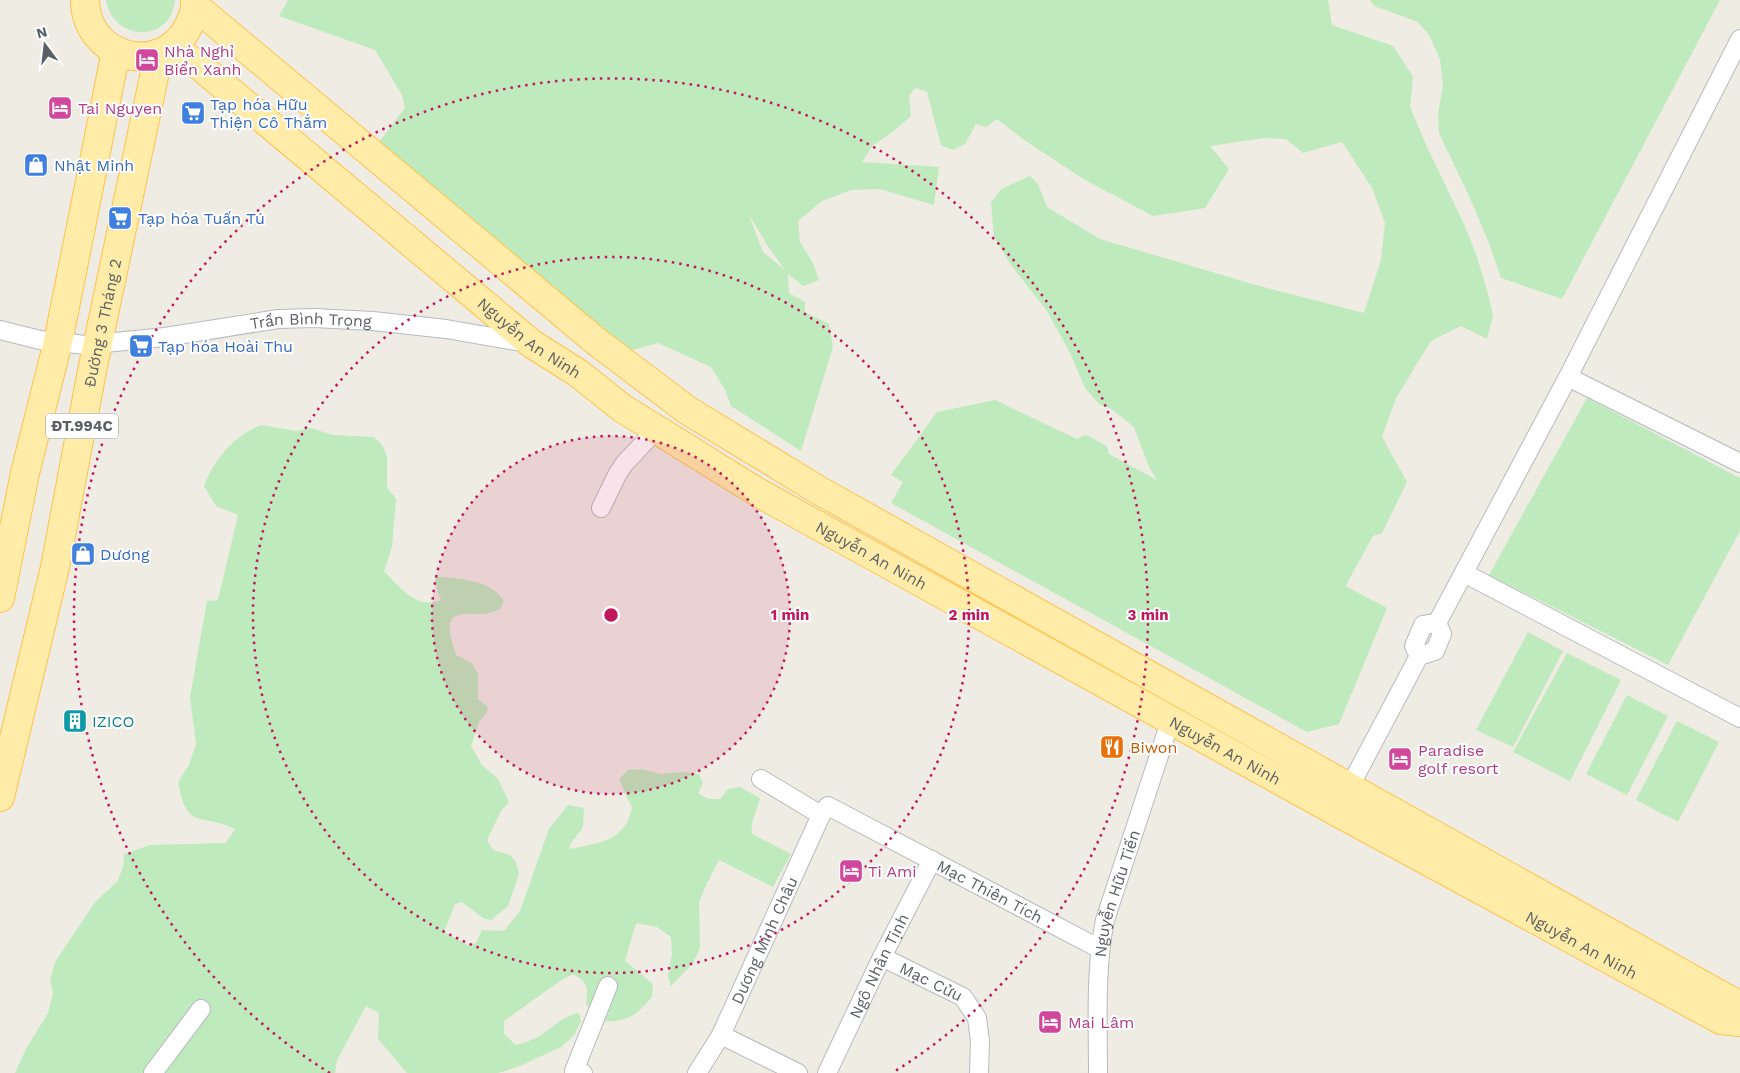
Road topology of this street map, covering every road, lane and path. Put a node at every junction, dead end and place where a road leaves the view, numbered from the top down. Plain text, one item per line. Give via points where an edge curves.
1 (195, 3) edge
2 (80, 4) edge
3 (1740, 40) edge
4 (107, 45) junction
5 (158, 52) junction
6 (565, 316) junction
7 (0, 330) edge
8 (49, 341) junction
9 (597, 342) junction
10 (92, 344) junction
11 (532, 344) junction
12 (578, 373) junction
13 (1568, 377) junction
14 (656, 429) junction
15 (1740, 463) edge
16 (820, 491) junction
17 (601, 508) dead end
18 (0, 520) edge
19 (807, 520) junction
20 (1464, 574) junction
21 (0, 598) edge
22 (1740, 718) edge
23 (1171, 719) junction
24 (0, 745) edge
25 (762, 779) dead end
26 (1349, 788) junction
27 (0, 796) edge
28 (824, 811) junction
29 (1337, 812) junction
30 (932, 860) junction
31 (1100, 949) junction
32 (882, 957) junction
33 (608, 986) dead end
34 (201, 1009) dead end
35 (1740, 1014) edge
36 (1740, 1022) edge
37 (721, 1035) junction
38 (578, 1072) edge
39 (153, 1073) edge
40 (697, 1073) edge
41 (798, 1073) edge
42 (827, 1073) edge
43 (979, 1073) edge
44 (1098, 1073) edge

1 - 5 main road via 192,22 183,36
1 - 6 main road, Nguyễn An Ninh
2 - 4 main road via 90,26
3 - 13 street
4 - 5 main road via 130,56
4 - 8 main road, ĐT.994C via 91,97
5 - 10 main road, Đường 3 Tháng 2 / ĐT.994C
5 - 11 main road, Nguyễn An Ninh via 201,67
6 - 9 main road, Nguyễn An Ninh
6 - 11 main road
7 - 8 street, Trần Bình Trọng
8 - 10 street, Trần Bình Trọng
8 - 18 main road, ĐT.994C
8 - 21 main road, ĐT.994C
9 - 12 main road
9 - 16 main road, Nguyễn An Ninh via 687,410
10 - 11 street, Trần Bình Trọng via 165,337 278,319 314,318 437,328
10 - 24 main road, Đường 3 Tháng 2 / ĐT.994C
10 - 27 main road, Đường 3 Tháng 2 / ĐT.994C via 55,567
11 - 12 main road, Nguyễn An Ninh
12 - 14 main road, Nguyễn An Ninh via 622,408
13 - 15 street
13 - 20 street
14 - 17 street via 624,464
14 - 19 main road, Nguyễn An Ninh
16 - 19 main road
16 - 26 main road, Nguyễn An Ninh
19 - 23 main road, Nguyễn An Ninh
20 - 22 street
20 - 26 street via 1437,623 1423,625 1414,646 1419,656
23 - 29 main road, Nguyễn An Ninh
23 - 31 street, Nguyễn Hữu Tiến via 1105,920
25 - 28 street, Mạc Thiên Tích
26 - 29 main road
26 - 35 main road, Nguyễn An Ninh via 1733,1002
28 - 30 street, Mạc Thiên Tích
28 - 37 street, Dương Minh Châu
29 - 36 main road, Nguyễn An Ninh via 1721,1020
30 - 31 street, Mạc Thiên Tích
30 - 32 street, Ngô Nhân Tịnh
31 - 44 street, Nguyễn Hữu Tiến
32 - 42 street, Ngô Nhân Tịnh
32 - 43 street, Mạc Cửu via 963,997 977,1018
33 - 38 street
34 - 39 street
37 - 40 street, Dương Minh Châu
37 - 41 street

